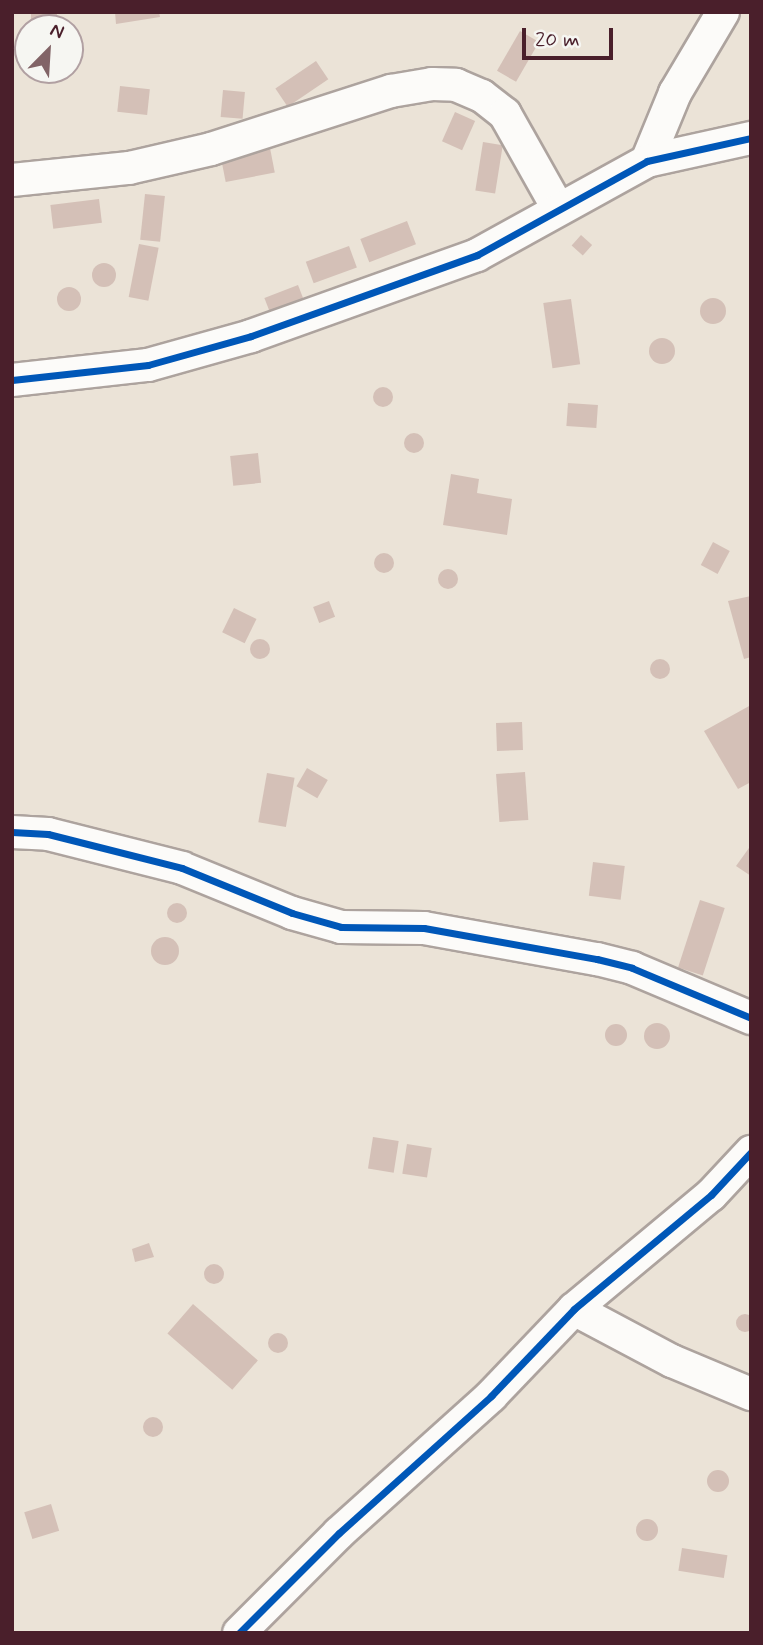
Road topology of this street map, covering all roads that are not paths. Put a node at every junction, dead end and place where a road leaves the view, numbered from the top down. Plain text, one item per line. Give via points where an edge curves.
1 (723, 12) edge
2 (751, 138) edge
3 (648, 161) junction
4 (12, 180) edge
5 (558, 208) junction
6 (12, 380) edge
7 (12, 832) edge
8 (751, 1018) edge
9 (751, 1152) edge
10 (574, 1309) junction
11 (751, 1394) edge
12 (239, 1633) edge

1 - 3 street via 675,93
2 - 3 street
3 - 5 street
4 - 5 street via 129,168 211,149 391,91 457,85 482,96 505,114
5 - 6 street via 477,255 251,336 148,365
7 - 8 street via 48,834 182,868 292,913 341,927 424,928 597,959 632,968
9 - 10 street via 711,1195
10 - 11 street via 672,1361
10 - 12 street via 491,1396 339,1533

